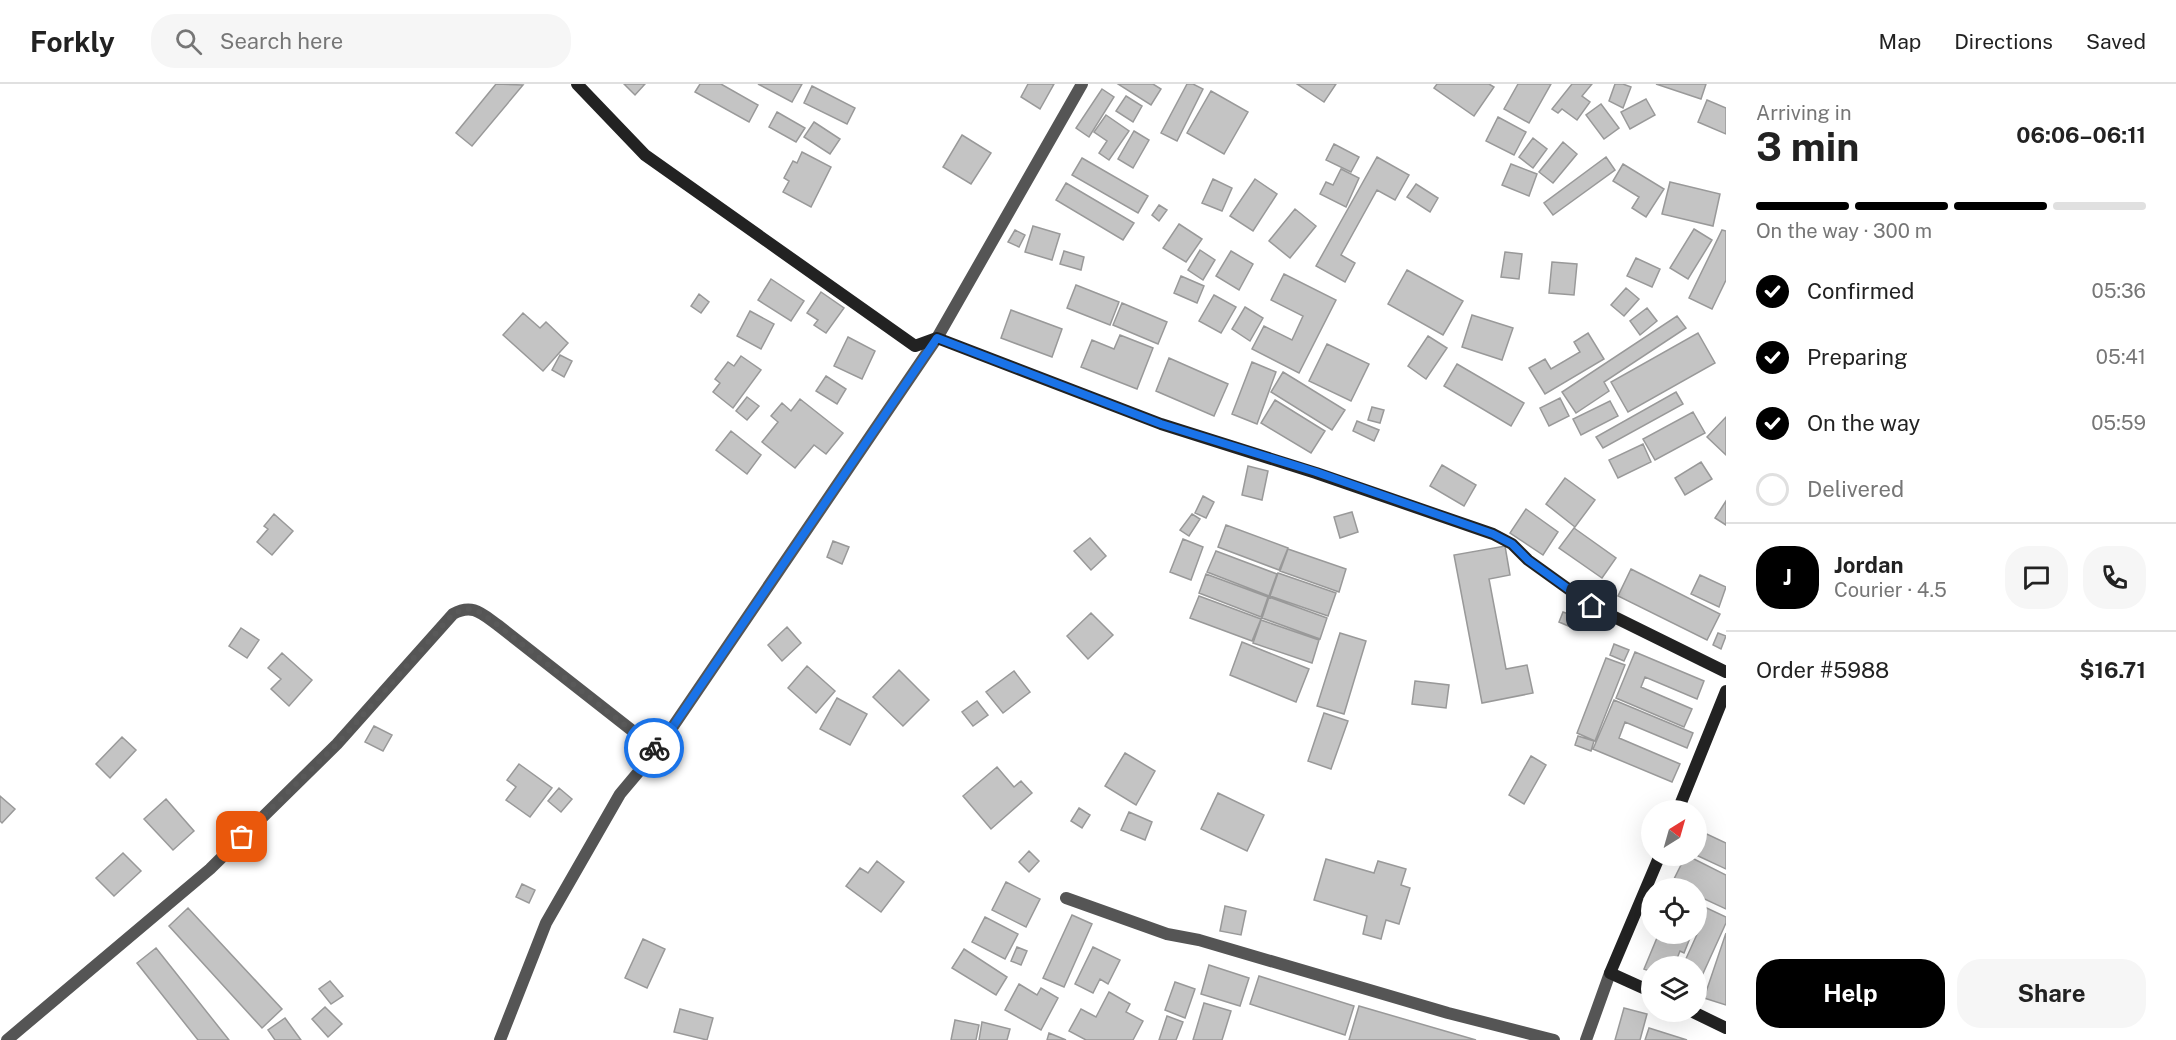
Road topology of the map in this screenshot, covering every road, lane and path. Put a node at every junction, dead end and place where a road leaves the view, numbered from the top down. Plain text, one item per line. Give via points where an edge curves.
1 (577, 84) edge
2 (1082, 84) edge
3 (937, 338) junction
4 (1726, 672) edge
5 (1726, 691) edge
6 (657, 750) junction
7 (1682, 800) edge
8 (1655, 866) edge
9 (1066, 898) dead end
10 (1610, 973) junction
11 (1641, 987) edge
12 (1707, 1019) edge
13 (1726, 1028) edge
14 (7, 1040) edge
15 (500, 1040) edge
16 (1554, 1040) edge
17 (1586, 1040) edge

1 - 3 street via 645,155 773,247 915,346
2 - 3 street
3 - 4 street via 1161,424 1316,472 1493,534 1512,544 1592,606
3 - 6 street
5 - 7 street
6 - 14 street via 499,626 473,609 463,609 453,614 337,744 210,869
6 - 15 street via 620,794 546,923
8 - 10 street
9 - 16 street via 1167,934
10 - 11 street
10 - 17 street
12 - 13 street

